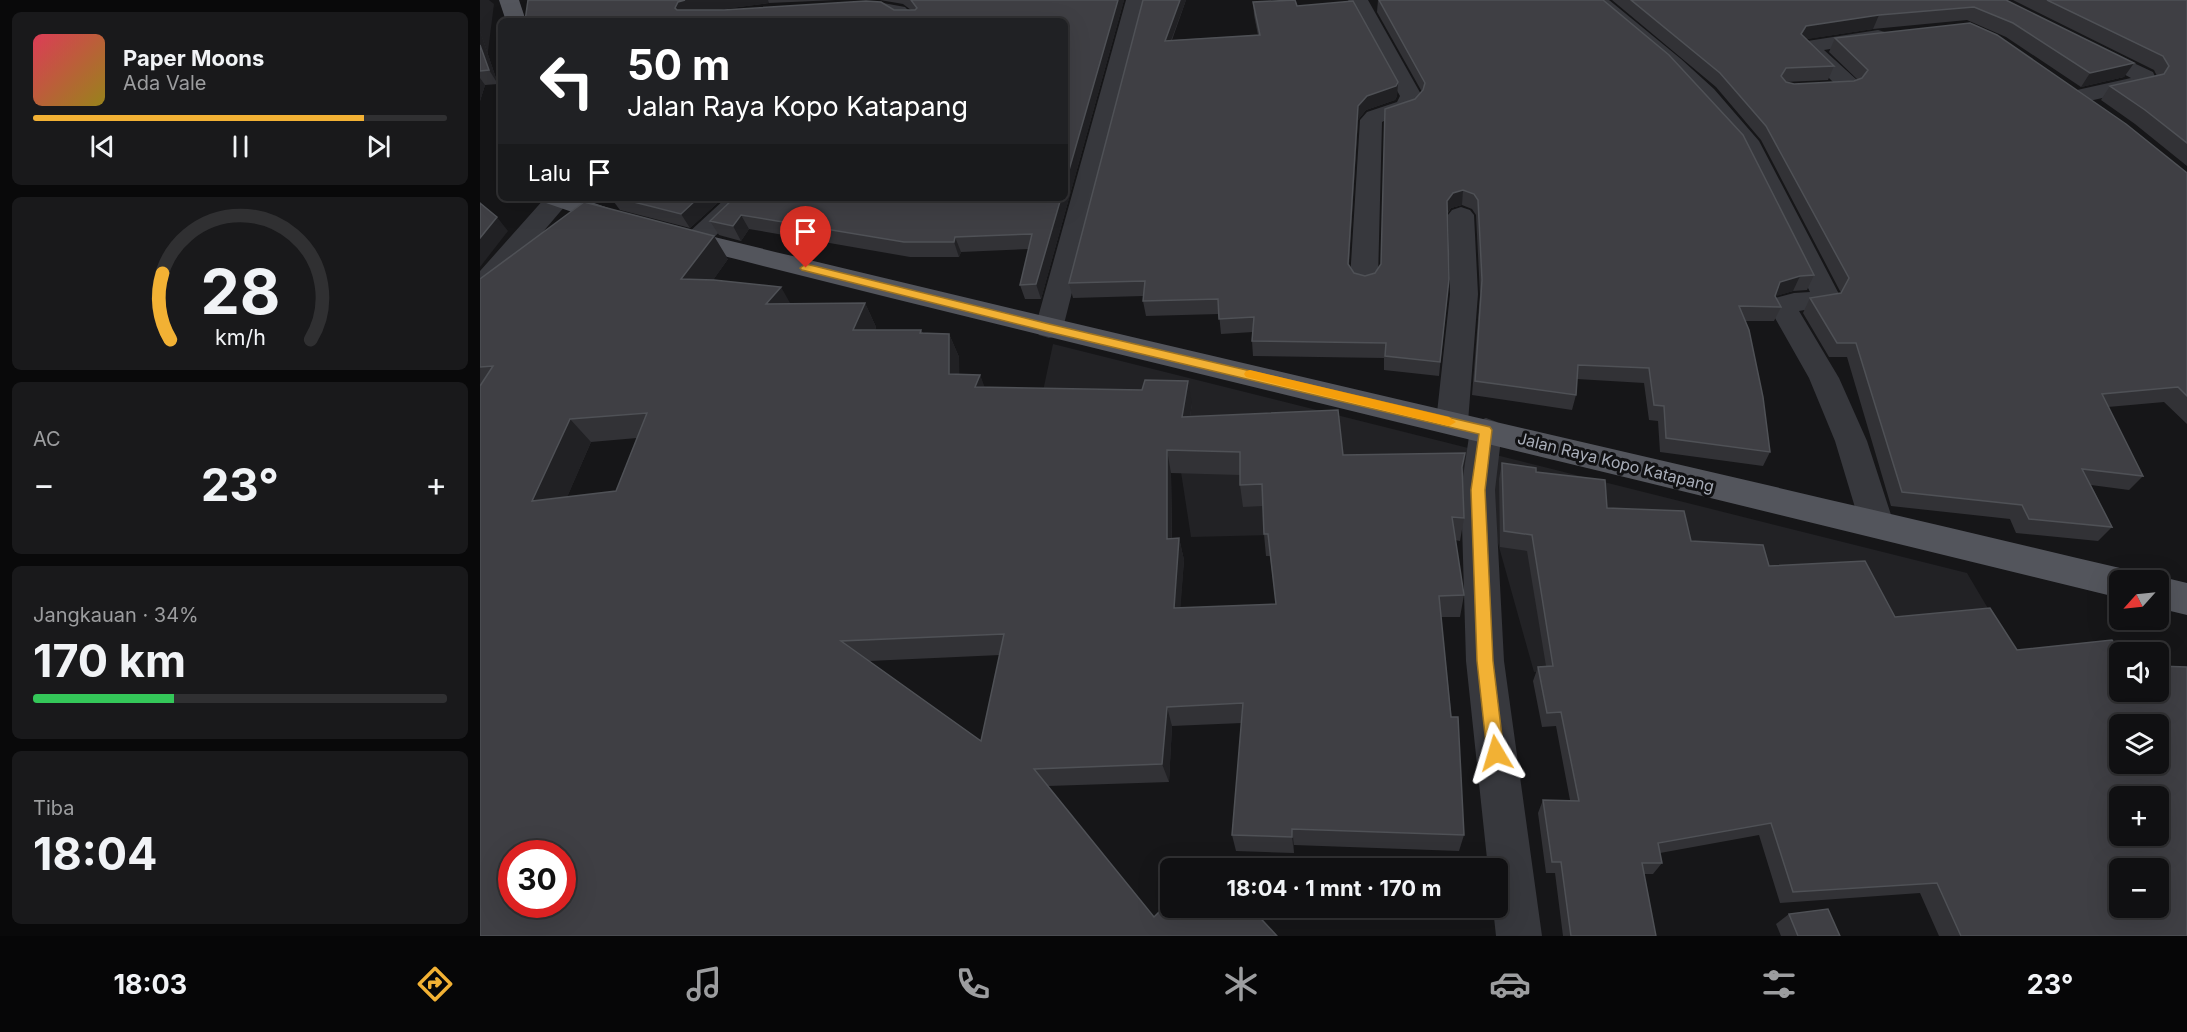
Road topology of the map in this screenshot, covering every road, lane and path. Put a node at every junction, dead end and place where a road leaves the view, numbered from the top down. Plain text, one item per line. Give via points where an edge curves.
1 (509, 0) edge
2 (1136, 0) edge
3 (1358, 0) edge
4 (1598, 0) edge
5 (833, 8) edge
6 (515, 18) edge
7 (907, 18) edge
8 (1895, 34) edge
9 (2074, 40) edge
10 (2059, 85) edge
11 (1789, 89) edge
12 (2076, 98) junction
13 (2096, 111) edge
14 (555, 201) edge
15 (562, 201) edge
16 (738, 201) edge
17 (1461, 215) dead end
18 (696, 240) junction
19 (1364, 279) edge
20 (480, 288) edge
21 (1049, 328) junction
22 (1469, 426) junction
23 (1877, 525) junction
24 (2109, 580) edge
25 (2169, 595) edge
26 (2187, 599) edge
27 (1519, 936) edge

1 - 6 main road
2 - 21 street
3 - 19 street via 1411,96 1410,104 1403,110 1377,114 1371,120
4 - 23 street via 1674,63 1750,146 1825,294 1815,302 1792,301 1785,304 1785,311 1824,378 1851,441
5 - 7 street via 894,9
8 - 11 street via 1808,46 1849,85
9 - 12 street via 2146,81
10 - 12 street
12 - 13 street
14 - 20 street
15 - 18 main road, Jalan Raya Kopo Katapang
16 - 18 street
17 - 22 street
18 - 21 main road, Jalan Raya Kopo Katapang
21 - 22 main road, Jalan Raya Kopo Katapang
22 - 23 main road, Jalan Raya Kopo Katapang
22 - 27 street via 1478,490 1485,661
23 - 24 main road, Jalan Raya Kopo Katapang
25 - 26 main road

